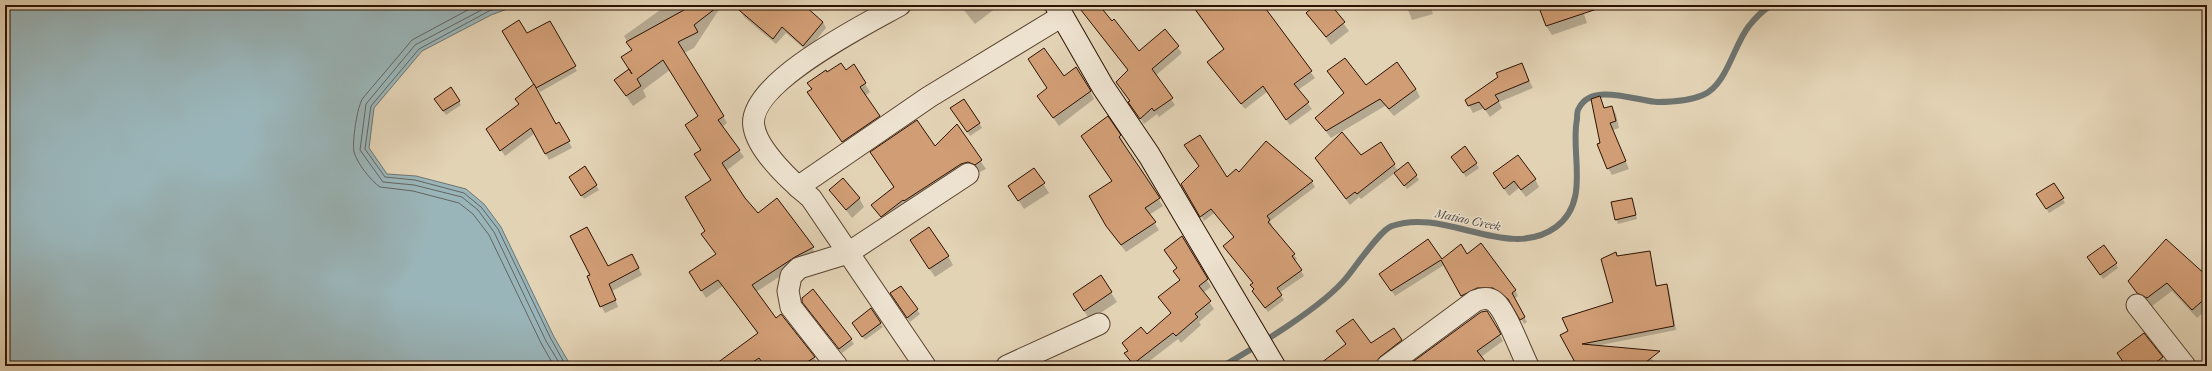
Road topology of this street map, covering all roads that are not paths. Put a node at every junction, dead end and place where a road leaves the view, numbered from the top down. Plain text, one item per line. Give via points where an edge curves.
1 (900, 5) edge
2 (1059, 10) edge
3 (968, 174) dead end
4 (798, 187) junction
5 (848, 253) junction
6 (2137, 306) dead end
7 (1099, 324) dead end
8 (837, 366) edge
9 (925, 366) edge
10 (1007, 366) edge
11 (1274, 366) edge
12 (1387, 366) edge
13 (1528, 366) edge
14 (2184, 366) edge

1 - 4 street via 781,77 753,113 754,128 762,144
2 - 4 street
2 - 11 street via 1103,87 1149,155
3 - 5 street
4 - 5 street via 811,198
5 - 8 street via 799,268 791,276 788,291 791,306
5 - 9 street
6 - 14 street
7 - 10 street
12 - 13 street via 1481,298 1489,299 1501,309

